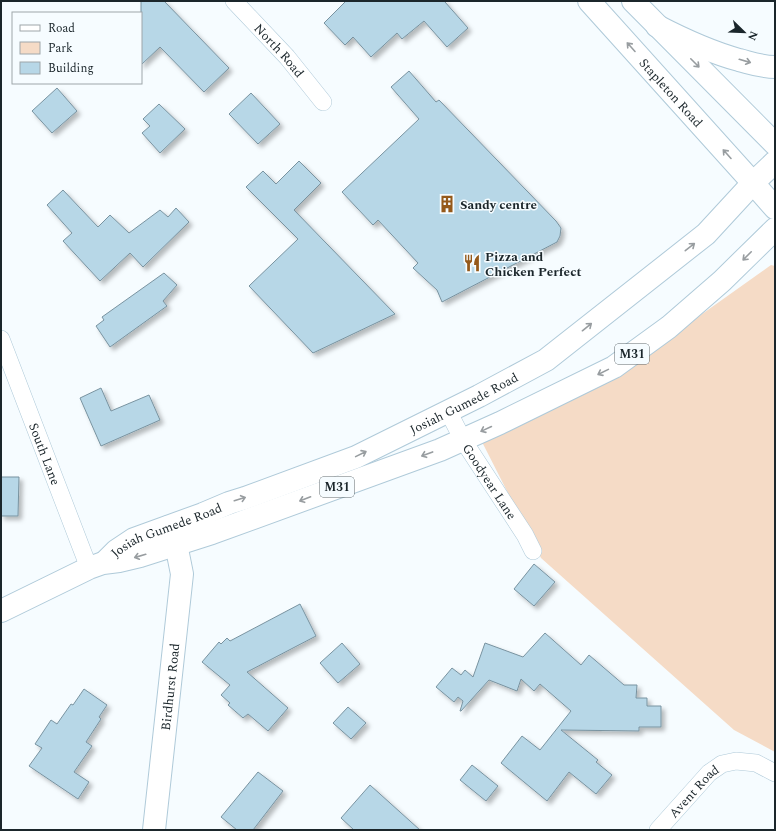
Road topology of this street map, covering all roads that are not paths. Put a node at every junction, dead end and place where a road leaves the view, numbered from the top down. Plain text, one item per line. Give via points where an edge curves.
1 (234, 1) edge
2 (589, 1) edge
3 (633, 1) edge
4 (657, 26) junction
5 (775, 67) edge
6 (323, 102) dead end
7 (775, 144) edge
8 (775, 162) edge
9 (753, 183) junction
10 (775, 208) edge
11 (775, 228) edge
12 (1, 339) edge
13 (448, 411) junction
14 (463, 440) junction
15 (172, 535) junction
16 (534, 551) dead end
17 (96, 566) junction
18 (1, 611) edge
19 (775, 773) edge
20 (154, 830) edge
21 (658, 830) edge

1 - 6 street, North Road via 287,57
9 -> 2 main road, Stapleton Road
3 - 4 main road
4 -> 5 main road via 691,44 718,54 763,67
4 -> 7 main road
8 - 9 main road, Josiah Gumede Road / M31
9 - 10 main road, Stapleton Road
13 -> 9 main road, Josiah Gumede Road / M31 via 546,360 706,234
11 -> 14 main road, Josiah Gumede Road / M31 via 722,281 675,322 614,367
12 - 17 street, South Lane
13 - 14 street, Goodyear Lane
15 -> 13 main road, Josiah Gumede Road / M31 via 229,502 356,457
14 -> 15 main road, Josiah Gumede Road / M31 via 268,513
14 - 16 street, Goodyear Lane
15 - 17 main road, Josiah Gumede Road / M31 via 140,556
15 - 20 main road, Birdhurst Road via 182,574
17 - 18 main road, Josiah Gumede Road / M31
19 - 21 street, Avent Road via 756,763 736,761 722,764 710,773

